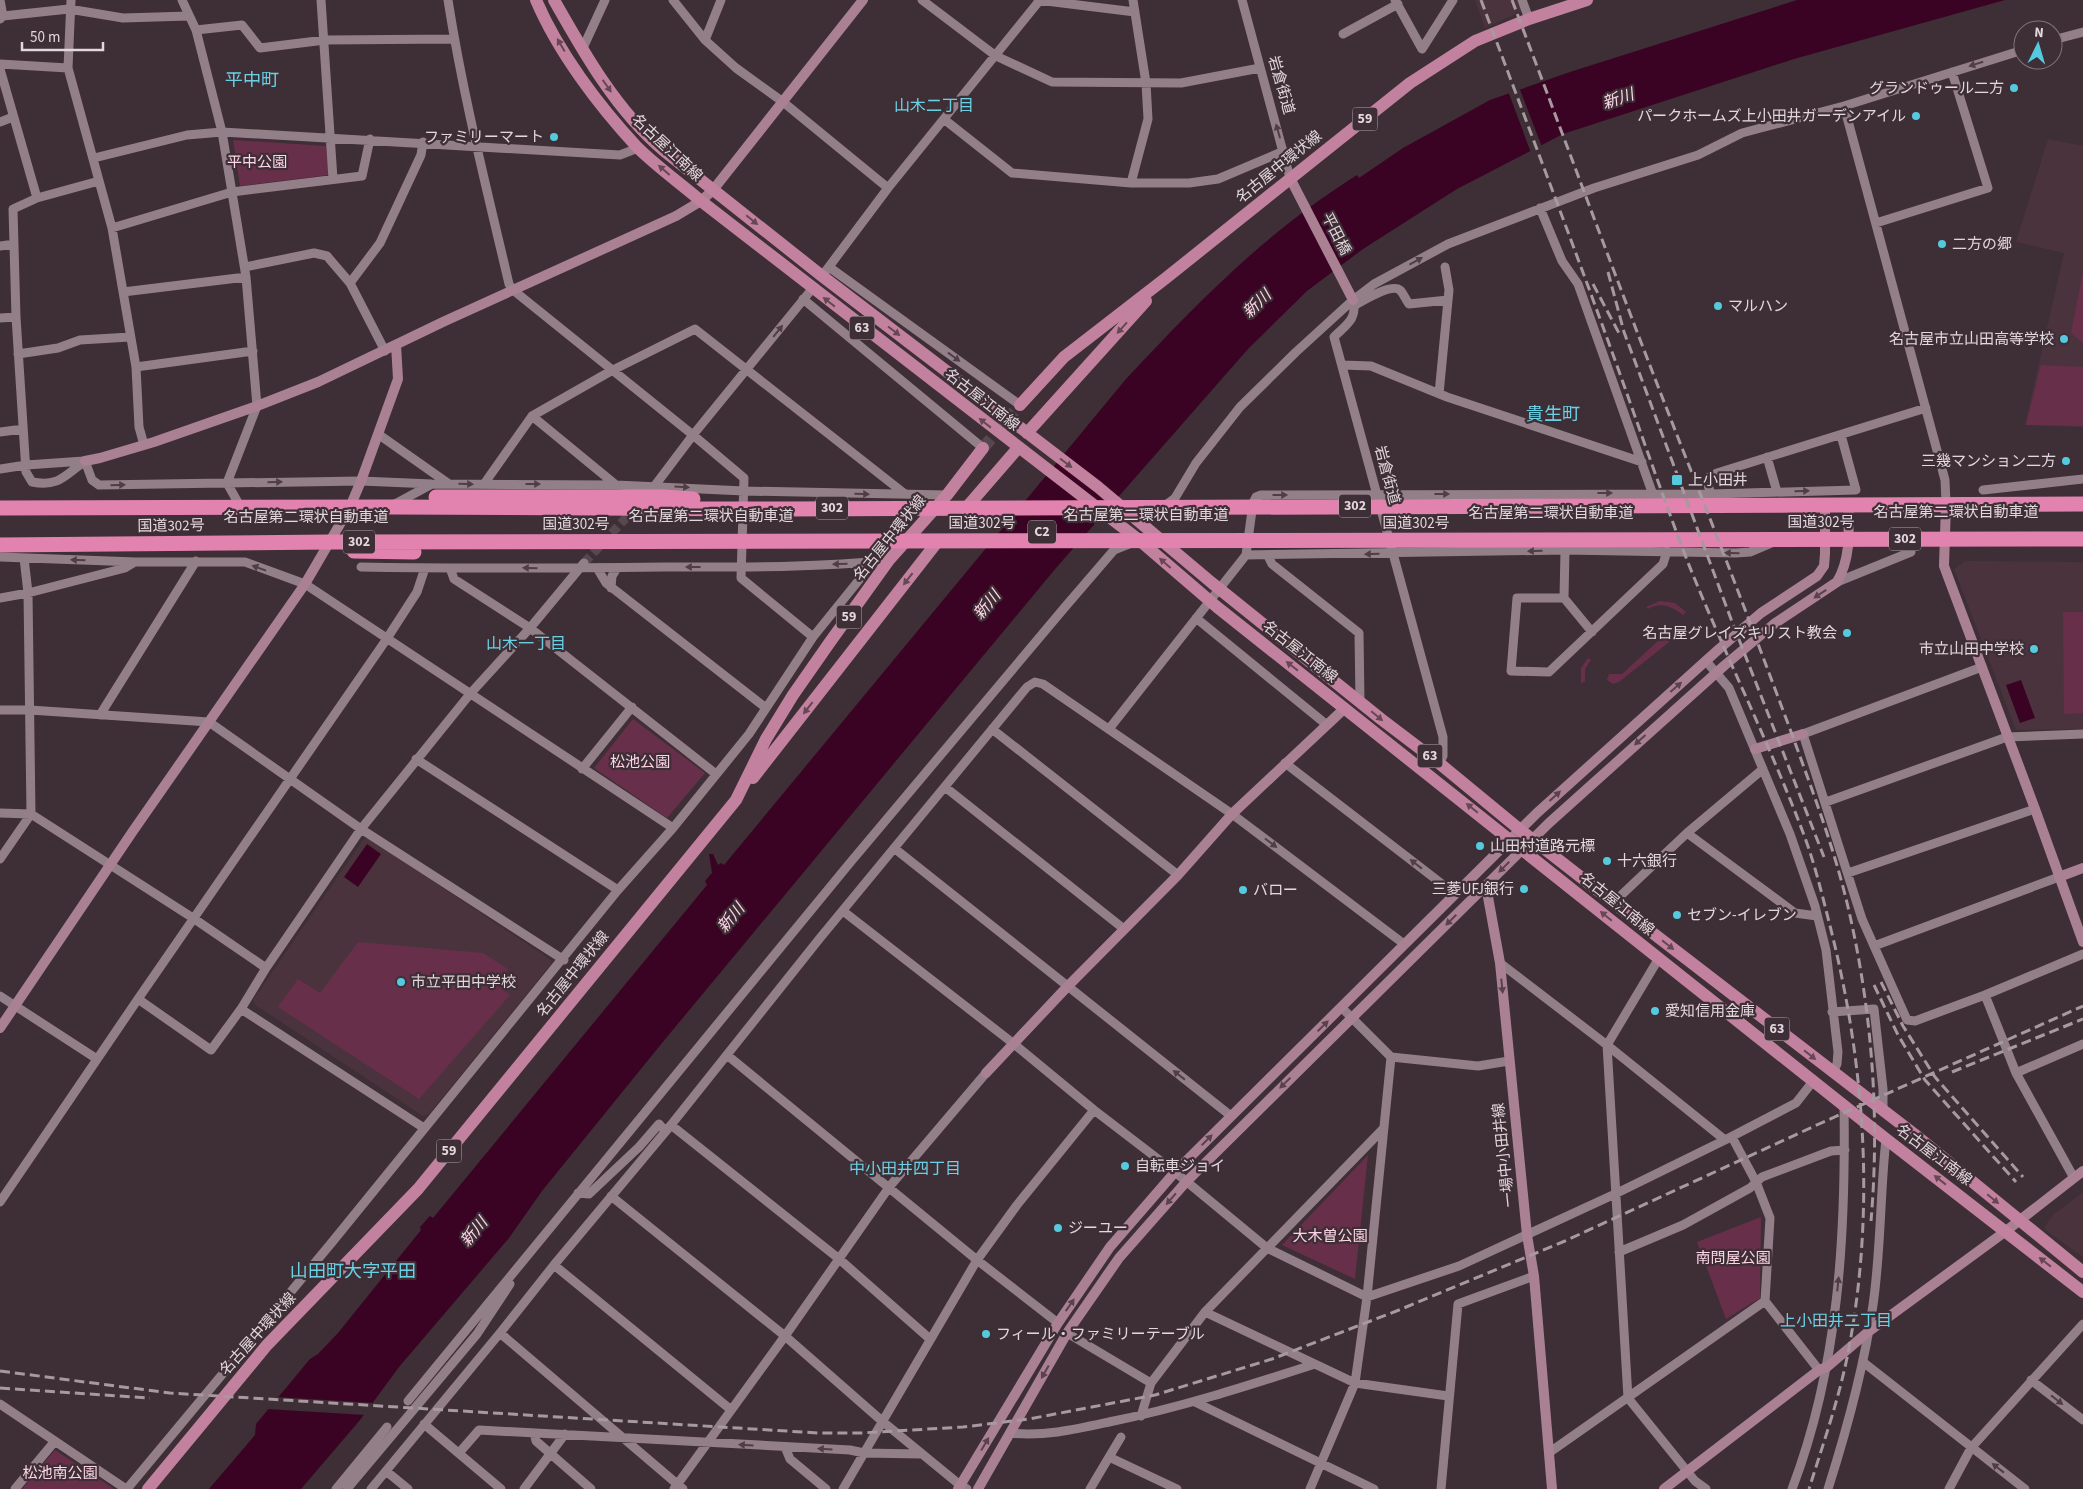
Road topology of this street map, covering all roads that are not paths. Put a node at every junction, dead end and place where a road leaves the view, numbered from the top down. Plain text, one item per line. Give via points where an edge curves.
1 (0, 0) edge
2 (182, 0) edge
3 (322, 0) edge
4 (448, 0) edge
5 (536, 0) edge
6 (554, 0) edge
7 (604, 0) edge
8 (673, 0) edge
9 (721, 0) edge
10 (863, 0) edge
11 (922, 0) edge
12 (1133, 0) edge
13 (1242, 0) edge
14 (1453, 0) edge
15 (1522, 0) edge
16 (1587, 0) edge
17 (1039, 1) edge
18 (1397, 2) edge
19 (70, 4) edge
20 (1135, 12) junction
21 (189, 16) junction
22 (2, 17) edge
23 (1529, 19) junction
24 (196, 30) junction
25 (2083, 32) edge
26 (1343, 34) dead end
27 (2063, 37) edge
28 (454, 39) junction
29 (325, 40) junction
30 (705, 40) junction
31 (582, 50) junction
32 (2013, 53) edge
33 (996, 56) junction
34 (0, 64) edge
35 (0, 68) edge
36 (68, 68) junction
37 (1260, 68) junction
38 (1952, 72) junction
39 (1146, 83) junction
40 (783, 102) junction
41 (1844, 106) junction
42 (14, 117) junction
43 (945, 120) junction
44 (0, 122) edge
45 (222, 132) junction
46 (332, 137) junction
47 (370, 139) junction
48 (423, 142) junction
49 (476, 146) junction
50 (638, 148) junction
51 (1284, 151) junction
52 (94, 158) junction
53 (1290, 178) junction
54 (334, 179) junction
55 (100, 181) junction
56 (1131, 183) junction
57 (888, 188) junction
58 (714, 190) junction
59 (232, 192) junction
60 (37, 198) junction
61 (700, 201) junction
62 (1540, 208) junction
63 (1876, 223) junction
64 (112, 228) junction
65 (14, 244) junction
66 (0, 246) edge
67 (245, 267) junction
68 (1445, 267) dead end
69 (825, 271) junction
70 (246, 277) junction
71 (1166, 278) junction
72 (350, 283) junction
73 (513, 290) junction
74 (812, 290) junction
75 (123, 292) junction
76 (803, 299) junction
77 (1448, 300) junction
78 (1354, 303) junction
79 (16, 317) junction
80 (0, 318) edge
81 (130, 337) junction
82 (396, 345) junction
83 (252, 351) junction
84 (384, 351) junction
85 (18, 354) junction
86 (1342, 365) junction
87 (136, 367) junction
88 (747, 369) junction
89 (611, 371) junction
90 (1439, 394) junction
91 (1020, 405) joint
92 (257, 406) junction
93 (1926, 408) junction
94 (532, 416) junction
95 (24, 429) junction
96 (0, 432) edge
97 (378, 434) junction
98 (1841, 434) junction
99 (693, 435) junction
100 (1031, 436) junction
101 (144, 445) junction
102 (983, 448) joint
103 (1021, 450) junction
104 (1767, 457) junction
105 (84, 461) junction
106 (1642, 462) junction
107 (26, 465) junction
108 (0, 469) edge
109 (2083, 479) edge
110 (361, 481) junction
111 (227, 483) junction
112 (432, 484) junction
113 (449, 484) junction
114 (484, 484) junction
115 (616, 484) junction
116 (652, 489) junction
117 (1983, 490) dead end
118 (744, 491) junction
119 (1652, 492) junction
120 (1777, 492) junction
121 (1724, 493) junction
122 (905, 494) junction
123 (1377, 494) junction
124 (1711, 494) junction
125 (947, 501) junction
126 (1087, 504) junction
127 (1735, 504) junction
128 (1825, 504) junction
129 (1848, 504) junction
130 (1946, 504) junction
131 (717, 505) junction
132 (2082, 505) edge
133 (350, 507) junction
134 (391, 507) junction
135 (972, 507) junction
136 (1122, 507) junction
137 (1162, 507) junction
138 (0, 508) edge
139 (241, 508) junction
140 (70, 517) junction
141 (0, 518) edge
142 (2083, 530) edge
143 (0, 535) edge
144 (20, 535) junction
145 (1849, 539) junction
146 (1945, 539) junction
147 (2083, 539) edge
148 (1138, 540) junction
149 (1162, 540) junction
150 (1778, 540) junction
151 (1825, 540) junction
152 (938, 541) junction
153 (330, 542) junction
154 (126, 544) junction
155 (718, 545) junction
156 (0, 546) edge
157 (1565, 550) junction
158 (1667, 551) junction
159 (1911, 552) dead end
160 (1392, 553) junction
161 (1246, 555) junction
162 (1268, 556) junction
163 (0, 557) edge
164 (24, 558) junction
165 (889, 560) junction
166 (104, 561) junction
167 (136, 562) junction
168 (196, 562) junction
169 (860, 564) junction
170 (582, 566) junction
171 (361, 567) dead end
172 (742, 567) junction
173 (425, 568) junction
174 (450, 568) junction
175 (597, 568) junction
176 (616, 568) junction
177 (1837, 582) junction
178 (305, 584) junction
179 (611, 588) junction
180 (861, 588) junction
181 (28, 593) junction
182 (0, 598) edge
183 (1564, 598) junction
184 (1196, 618) junction
185 (530, 628) junction
186 (1592, 632) junction
187 (813, 637) junction
188 (386, 640) junction
189 (1706, 661) junction
190 (1982, 667) junction
191 (1716, 673) junction
192 (470, 694) junction
193 (1360, 702) junction
194 (632, 707) junction
195 (766, 708) junction
196 (1345, 708) junction
197 (0, 710) edge
198 (30, 710) junction
199 (100, 715) junction
200 (209, 722) junction
201 (1327, 725) junction
202 (1109, 729) junction
203 (992, 730) junction
204 (1803, 734) junction
205 (2083, 734) edge
206 (2007, 737) junction
207 (1755, 749) junction
208 (416, 759) junction
209 (1285, 763) junction
210 (1439, 763) junction
211 (582, 769) junction
212 (1763, 769) junction
213 (716, 774) junction
214 (289, 778) junction
215 (945, 787) junction
216 (736, 800) junction
217 (1826, 802) junction
218 (2035, 809) junction
219 (0, 812) edge
220 (31, 814) junction
221 (1232, 814) junction
222 (673, 828) junction
223 (361, 829) junction
224 (1520, 829) junction
225 (1687, 833) junction
226 (1534, 838) junction
227 (1510, 839) junction
228 (894, 848) junction
229 (1523, 849) junction
230 (0, 859) edge
231 (110, 867) junction
232 (2083, 868) edge
233 (1848, 873) junction
234 (1178, 875) junction
235 (2059, 877) junction
236 (1486, 886) junction
237 (618, 890) junction
238 (1455, 894) junction
239 (1614, 902) junction
240 (843, 911) junction
241 (1817, 916) junction
242 (193, 918) junction
243 (1124, 929) junction
244 (2083, 942) edge
245 (1404, 944) junction
246 (1874, 946) junction
247 (2083, 954) edge
248 (1659, 958) junction
249 (564, 960) junction
250 (1500, 963) junction
251 (266, 968) junction
252 (1067, 987) junction
253 (1985, 995) junction
254 (0, 996) edge
255 (138, 999) junction
256 (16, 1006) junction
257 (241, 1008) junction
258 (1342, 1008) junction
259 (1832, 1012) junction
260 (1352, 1018) junction
261 (0, 1028) edge
262 (1014, 1044) junction
263 (2083, 1044) edge
264 (1607, 1045) junction
265 (727, 1054) junction
266 (1391, 1057) junction
267 (97, 1059) junction
268 (1509, 1061) junction
269 (1833, 1072) junction
270 (986, 1073) joint
271 (2016, 1073) junction
272 (1814, 1080) junction
273 (1844, 1104) junction
274 (1094, 1110) junction
275 (1883, 1111) junction
276 (1231, 1116) junction
277 (424, 1128) junction
278 (668, 1128) junction
279 (1384, 1128) junction
280 (1729, 1138) junction
281 (1886, 1139) junction
282 (1845, 1150) junction
283 (2083, 1171) edge
284 (1175, 1172) junction
285 (2074, 1178) junction
286 (1186, 1182) junction
287 (1756, 1182) junction
288 (890, 1186) junction
289 (578, 1193) junction
290 (1615, 1194) junction
291 (610, 1196) junction
292 (0, 1201) edge
293 (2020, 1220) junction
294 (2006, 1231) junction
295 (1527, 1235) junction
296 (542, 1237) junction
297 (1267, 1248) junction
298 (1619, 1252) junction
299 (838, 1258) junction
300 (977, 1260) junction
301 (554, 1265) junction
302 (2083, 1272) edge
303 (1534, 1276) junction
304 (2083, 1292) edge
305 (1367, 1297) junction
306 (1765, 1301) junction
307 (1205, 1312) junction
308 (1058, 1322) junction
309 (2083, 1324) edge
310 (1868, 1332) junction
311 (500, 1333) junction
312 (1067, 1333) junction
313 (785, 1336) junction
314 (930, 1339) junction
315 (1863, 1362) junction
316 (1315, 1364) junction
317 (1823, 1369) junction
318 (2031, 1380) junction
319 (1151, 1383) junction
320 (1355, 1383) junction
321 (1448, 1396) junction
322 (1628, 1398) junction
323 (408, 1401) dead end
324 (1195, 1402) junction
325 (0, 1404) edge
326 (730, 1410) junction
327 (1141, 1416) junction
328 (2083, 1420) edge
329 (882, 1422) junction
330 (424, 1424) junction
331 (386, 1427) dead end
332 (1010, 1432) junction
333 (534, 1433) junction
334 (565, 1434) junction
335 (621, 1437) junction
336 (1121, 1437) dead end
337 (54, 1441) junction
338 (707, 1442) junction
339 (785, 1447) junction
340 (1971, 1448) junction
341 (1550, 1452) junction
342 (458, 1453) junction
343 (864, 1453) junction
344 (920, 1454) junction
345 (550, 1455) junction
346 (1108, 1458) junction
347 (1321, 1464) junction
348 (1687, 1470) junction
349 (386, 1471) junction
350 (678, 1487) edge
351 (962, 1488) edge
352 (15, 1489) edge
353 (127, 1489) edge
354 (148, 1489) edge
355 (336, 1489) edge
356 (347, 1489) edge
357 (371, 1489) edge
358 (408, 1489) edge
359 (501, 1489) edge
360 (524, 1489) edge
361 (591, 1489) edge
362 (826, 1489) edge
363 (842, 1489) edge
364 (978, 1489) edge
365 (1090, 1489) edge
366 (1177, 1489) edge
367 (1310, 1489) edge
368 (1374, 1489) edge
369 (1441, 1489) edge
370 (1552, 1489) edge
371 (1664, 1489) edge
372 (1706, 1489) edge
373 (1792, 1489) edge
374 (1828, 1489) edge
375 (1949, 1489) edge
376 (2025, 1489) edge

1 - 22 street
2 - 21 street
3 - 29 street
4 - 28 street
50 -> 5 main road, 名古屋江南線 / 63 via 602,106 564,51
6 - 31 main road, 名古屋江南線 / 63
7 - 31 street
8 - 30 street
9 - 30 street
10 - 40 street
11 - 33 street
12 - 20 street
13 - 37 street, 岩倉街道
14 - 18 street via 1422,49
15 - 23 street
16 - 23 main road, 名古屋中環状線 / 59
17 - 20 street
17 - 33 street
18 - 26 street
19 - 21 street via 123,18
19 - 22 street
19 - 36 street
20 - 39 street
21 - 24 street
23 - 53 main road, 名古屋中環状線 / 59 via 1475,41 1410,83
24 - 29 street via 242,25 260,48
24 - 45 street
25 - 27 street
28 - 29 street
28 - 49 street
29 - 46 street
30 - 40 street via 736,68
31 -> 58 main road, 名古屋江南線 / 63 via 614,96 652,140
32 -> 38 street
33 - 39 street via 1052,82
33 - 43 street
34 - 36 street
35 - 42 street
36 - 52 street
37 - 39 street via 1181,83
51 -> 37 street, 岩倉街道
38 - 41 street
38 - 63 street via 1988,188
39 - 56 street via 1148,119
40 - 57 street
40 - 58 street
41 - 62 street via 1742,133 1698,155
41 - 63 street
42 - 44 street
42 - 60 street
43 - 56 street via 1012,173
43 - 57 street
45 - 46 street
45 - 52 street via 187,135
45 - 59 street
46 - 47 street
46 - 54 street
47 - 48 street
47 - 54 street via 362,176
48 - 49 street
48 - 72 street via 421,155 380,243
49 - 50 street via 620,155
49 - 73 street via 508,284
61 -> 50 main road, 名古屋江南線 / 63
51 - 53 street, 岩倉街道
51 - 56 street via 1218,179 1189,183
52 - 55 street
53 - 71 main road, 名古屋中環状線 / 59
53 - 78 street, 平田橋
54 - 59 street
55 - 60 street
55 - 64 street
57 - 69 street
58 - 61 street
58 -> 69 main road, 名古屋江南線 / 63
59 - 64 street
59 - 67 street
60 - 65 street via 13,209
61 - 73 street via 676,216
61 - 74 main road, 名古屋江南線 / 63
78 -> 62 street via 1374,284 1448,244
62 - 106 street via 1562,261 1578,284
63 - 93 street
64 - 75 street
65 - 66 street
65 - 79 street
67 - 70 street
67 - 72 street via 314,253 327,256
68 - 77 street
69 -> 91 street
69 -> 100 main road, 名古屋江南線 / 63
70 - 75 street
70 - 83 street
71 - 91 main road, 名古屋中環状線 / 59 via 1064,357
71 -> 100 main road
72 - 84 street
73 - 82 street
73 - 89 street
74 - 76 street
103 -> 74 main road, 名古屋江南線 / 63
75 - 81 street
88 -> 76 street
76 - 102 street
77 - 78 street via 1409,304 1396,288
77 - 90 street
78 - 86 street, 岩倉街道 via 1356,308 1351,321 1334,337
78 - 137 street via 1296,352 1240,407 1196,464 1175,498
79 - 80 street
79 - 85 street
81 - 85 street via 80,340 58,348
81 - 87 street
82 - 84 street
82 - 97 street via 398,379
83 - 87 street
83 - 92 street
84 - 92 street
85 - 95 street
86 - 90 street via 1371,366
86 - 123 street, 岩倉街道
87 - 101 street via 138,427
88 - 89 street via 696,329
88 - 99 street
88 - 122 street
89 - 94 street
89 - 99 street
90 - 106 street
92 - 101 street
92 - 111 street
93 - 98 street
93 - 130 street via 1945,480
94 - 114 street
94 - 115 street
95 - 96 street
95 - 107 street
97 - 110 street
97 - 113 street
98 - 104 street
120 -> 98 street via 1856,490
99 - 116 street
99 - 118 street via 744,478
100 -> 136 main road, 名古屋江南線 / 63
101 - 105 street
102 - 125 main road, 名古屋中環状線 / 59
103 - 126 main road, 名古屋江南線 / 63
103 - 135 main road
104 - 120 street
104 - 124 street via 1709,477 1706,482
105 - 107 street
105 - 107 street via 47,485 32,482
105 -> 111 street via 92,480 99,486
106 - 119 street
107 - 108 street
109 - 117 street
111 -> 110 street
110 - 112 street
110 - 133 street
111 - 139 street
112 - 113 street
112 - 134 street
113 -> 114 street
114 -> 115 street
115 - 116 street
116 -> 118 street
118 -> 122 street
118 - 172 street
123 -> 119 street
119 - 124 street
120 - 121 street
121 - 124 street
121 - 127 street
122 - 125 street
123 - 160 street, 岩倉街道
161 -> 123 street via 1253,503 1261,494
125 - 131 highway, 国道302号 / 302 via 785,509
125 - 135 highway, 国道302号 / 302
125 - 165 main road, 名古屋中環状線 / 59
126 - 135 highway, 国道302号 / 302
126 - 136 highway, 国道302号 / 302
126 - 148 main road, 名古屋江南線 / 63
127 - 128 highway, 国道302号 / 302
127 - 137 highway, 国道302号 / 302
128 - 129 highway, 国道302号 / 302
128 - 151 street
129 - 130 highway, 国道302号 / 302
129 - 145 street
130 - 132 highway, 国道302号 / 302
130 - 146 street
131 - 134 highway, 国道302号 / 302
131 - 140 highway via 664,497 514,496 282,501
132 - 140 highway, 名古屋第二環状自動車道 / C2
133 - 134 highway, 国道302号 / 302
133 - 139 highway, 国道302号 / 302
133 - 153 street
136 - 137 highway, 国道302号 / 302
136 - 149 main road, 名古屋江南線 / 63
138 - 139 highway, 国道302号 / 302
140 - 141 highway, 名古屋第二環状自動車道 / C2
142 - 144 highway, 名古屋第二環状自動車道 / C2
143 - 144 highway, 名古屋第二環状自動車道 / C2
144 - 155 highway via 380,552
145 - 146 highway, 国道302号 / 302
145 - 151 highway, 国道302号 / 302
145 - 177 street via 1848,555
146 - 147 highway, 国道302号 / 302
146 - 190 street via 1944,566
148 - 149 highway, 国道302号 / 302
148 - 152 highway, 国道302号 / 302
196 -> 148 main road, 名古屋江南線 / 63
148 - 289 street via 1114,550
149 - 150 highway, 国道302号 / 302
149 - 193 main road, 名古屋江南線 / 63
150 - 151 highway, 国道302号 / 302
150 -> 158 street via 1750,552
151 - 189 street via 1824,566 1817,576 1761,614
152 - 155 highway, 国道302号 / 302
152 -> 216 main road
153 - 154 highway, 国道302号 / 302
153 - 155 highway, 国道302号 / 302
153 - 178 street
154 - 156 highway, 国道302号 / 302
154 - 166 street
157 - 158 street
157 -> 160 street
157 - 183 street
158 - 186 street via 1663,564
159 - 177 street
160 -> 162 street
160 - 210 street, 岩倉街道 via 1443,737 1443,756
161 - 162 street
161 - 184 street
162 - 193 street via 1272,564 1359,633
163 - 164 street
166 -> 164 street
164 - 181 street
165 - 169 street
165 - 180 main road, 名古屋中環状線 / 59
166 - 167 street
167 - 168 street
167 - 181 street via 125,568
178 -> 168 street via 245,562
168 - 199 street
169 -> 172 street
169 - 180 street
170 -> 174 street
170 - 175 street
170 - 185 street
171 - 173 street
172 -> 176 street
172 - 187 street via 741,578
173 - 174 street
173 - 188 street via 417,592
174 - 185 street via 454,579
175 - 176 street
175 - 179 street
176 - 179 street
177 -> 191 street via 1774,624
178 - 188 street
178 - 200 street
179 - 195 street
180 - 187 street
180 - 216 main road, 名古屋中環状線 / 59 via 766,740
181 - 182 street
181 - 198 street
183 - 186 street
183 - 186 street via 1517,598 1510,671 1549,672
184 - 201 street
184 - 202 street
185 - 192 street
185 - 194 street
187 - 195 street
188 - 192 street
188 - 214 street
189 - 191 street
224 -> 189 street
190 - 204 street
190 - 206 street
191 - 207 street via 1729,688
191 -> 226 street
192 - 208 street
192 - 211 street
193 -> 210 main road, 名古屋江南線 / 63
194 - 211 street
194 - 213 street
195 - 213 street via 750,734
196 - 201 street
227 -> 196 main road, 名古屋江南線 / 63
197 - 198 street
198 - 199 street
198 - 220 street
199 - 200 street
200 - 214 street
200 - 231 street
201 - 209 street
202 - 203 street via 1043,684 1035,682 1027,687
202 - 221 street
203 - 215 street
203 - 234 street
204 - 207 street
204 - 217 street
205 - 206 street
206 - 217 street
206 - 218 street
207 - 212 street
208 - 223 street
208 - 237 street
209 - 221 street
238 -> 209 street
210 - 224 main road, 名古屋江南線 / 63
211 - 222 street
212 - 225 street
212 - 241 street via 1790,834
213 - 222 street
214 - 223 street
214 - 242 street
215 - 228 street
215 - 243 street
216 - 354 main road, 名古屋中環状線 / 59 via 418,1189 267,1345
217 - 233 street
218 - 233 street
218 - 235 street
219 - 220 street
220 - 230 street
220 - 231 street
221 - 234 street
221 -> 245 street
222 - 237 street
223 - 249 street
223 - 251 street
224 - 226 main road, 名古屋江南線 / 63
224 - 227 street
225 - 239 street
225 - 241 street via 1795,913
226 - 229 street
226 - 239 main road, 名古屋江南線 / 63
227 - 229 main road, 名古屋江南線 / 63
227 - 238 street
228 - 240 street
228 - 252 street
229 -> 236 street
248 -> 229 main road, 名古屋江南線 / 63
231 - 242 street
231 - 256 street
232 - 235 street
233 - 246 street
234 - 243 street
235 - 244 street
235 - 246 street
236 - 250 street, 一場中小田井線
236 -> 260 street
237 - 249 street
238 - 245 street
239 -> 269 main road, 名古屋江南線 / 63
240 - 262 street
240 - 265 street
241 - 259 street via 1826,950
242 - 251 street
242 - 255 street
243 - 252 street
245 - 258 street
246 - 253 street via 1907,1020 1915,1021
247 - 253 street
248 - 264 street
248 - 272 main road, 名古屋江南線 / 63
249 - 277 street
250 - 264 street
250 -> 268 street, 一場中小田井線
251 - 257 street
252 - 262 street
276 -> 252 street
253 - 271 street
254 - 256 street
255 - 257 street via 211,1050
255 - 267 street
256 - 261 street
256 - 267 street
257 - 277 street
258 - 260 street
276 -> 258 street
259 - 269 street via 1838,1052
259 - 275 street via 1874,1009
260 - 266 street
260 -> 286 street
262 - 270 street
262 - 274 street
263 - 271 street
264 - 280 street
264 - 290 street
265 - 278 street
265 - 288 street
266 - 268 street via 1478,1066
266 - 279 street
267 - 292 street
268 - 295 street, 一場中小田井線
269 - 275 main road, 名古屋江南線 / 63
270 - 288 street
271 - 285 street
272 - 273 main road, 名古屋江南線 / 63
272 - 280 street via 1796,1103
273 - 281 main road, 名古屋江南線 / 63
273 - 282 street
274 - 284 street
274 - 300 street
275 -> 293 main road, 名古屋江南線 / 63
284 -> 276 street
277 - 353 street
278 - 289 street via 659,1124 589,1194
278 - 291 street
278 - 299 street
279 - 297 street
279 - 305 street
280 - 287 street
280 - 290 street
294 -> 281 main road, 名古屋江南線 / 63
281 - 310 street via 1878,1258
282 - 287 street via 1831,1151
317 -> 282 street via 1842,1248
283 - 285 street
284 - 286 street
308 -> 284 street via 1110,1247
285 - 293 street
286 - 297 street
286 -> 312 street via 1119,1258
287 - 298 street via 1683,1225
287 - 306 street via 1770,1218
288 - 299 street
288 - 300 street
289 - 296 street
290 - 295 street
290 - 298 street
291 - 301 street
291 - 313 street
293 - 294 street
293 - 302 main road, 名古屋江南線 / 63
304 -> 294 main road, 名古屋江南線 / 63
294 - 310 street
295 - 303 street, 一場中小田井線
295 - 305 street via 1459,1266
296 - 323 street
296 - 356 street via 477,1334
297 - 305 street
297 - 307 street
298 - 322 street
299 - 313 street
299 - 314 street
300 - 308 street
300 - 314 street
301 - 311 street
301 - 326 street
303 - 321 street via 1458,1304
303 - 341 street, 一場中小田井線
305 - 320 street
306 - 317 street
306 - 322 street
307 - 316 street
307 - 319 street
351 -> 308 street
309 - 318 street
310 - 315 street
310 - 317 street
311 - 330 street
311 - 335 street
312 - 319 street
312 -> 332 street
313 - 326 street
313 - 329 street
314 - 329 street
315 - 340 street
315 - 374 street
316 - 320 street
316 - 324 street
317 - 348 street
317 - 373 street via 1809,1440
318 -> 328 street
318 - 340 street
319 - 327 street
320 - 321 street
320 - 347 street
321 - 369 street
322 - 341 street
322 - 348 street
324 - 327 street
324 - 347 street
325 - 337 street
326 - 338 street
327 - 332 street via 1029,1435
329 - 343 street
329 - 344 street
330 - 342 street
330 - 349 street
331 - 355 street
332 - 364 street
333 - 334 street
333 - 342 street via 479,1430
333 - 345 street via 536,1441
334 - 335 street
334 - 345 street
335 - 338 street
335 - 350 street
336 - 346 street
337 - 352 street
337 - 353 street
339 -> 338 street
338 - 350 street
343 -> 339 street
339 - 362 street via 790,1459
340 - 375 street
376 -> 340 street
341 - 370 street, 一場中小田井線
342 - 359 street
343 - 344 street
343 - 363 street
344 - 351 street
345 - 360 street
345 - 361 street
346 - 365 street
346 - 366 street
347 - 367 street
347 - 368 street
348 - 371 street
348 - 372 street
349 - 357 street
349 - 358 street

